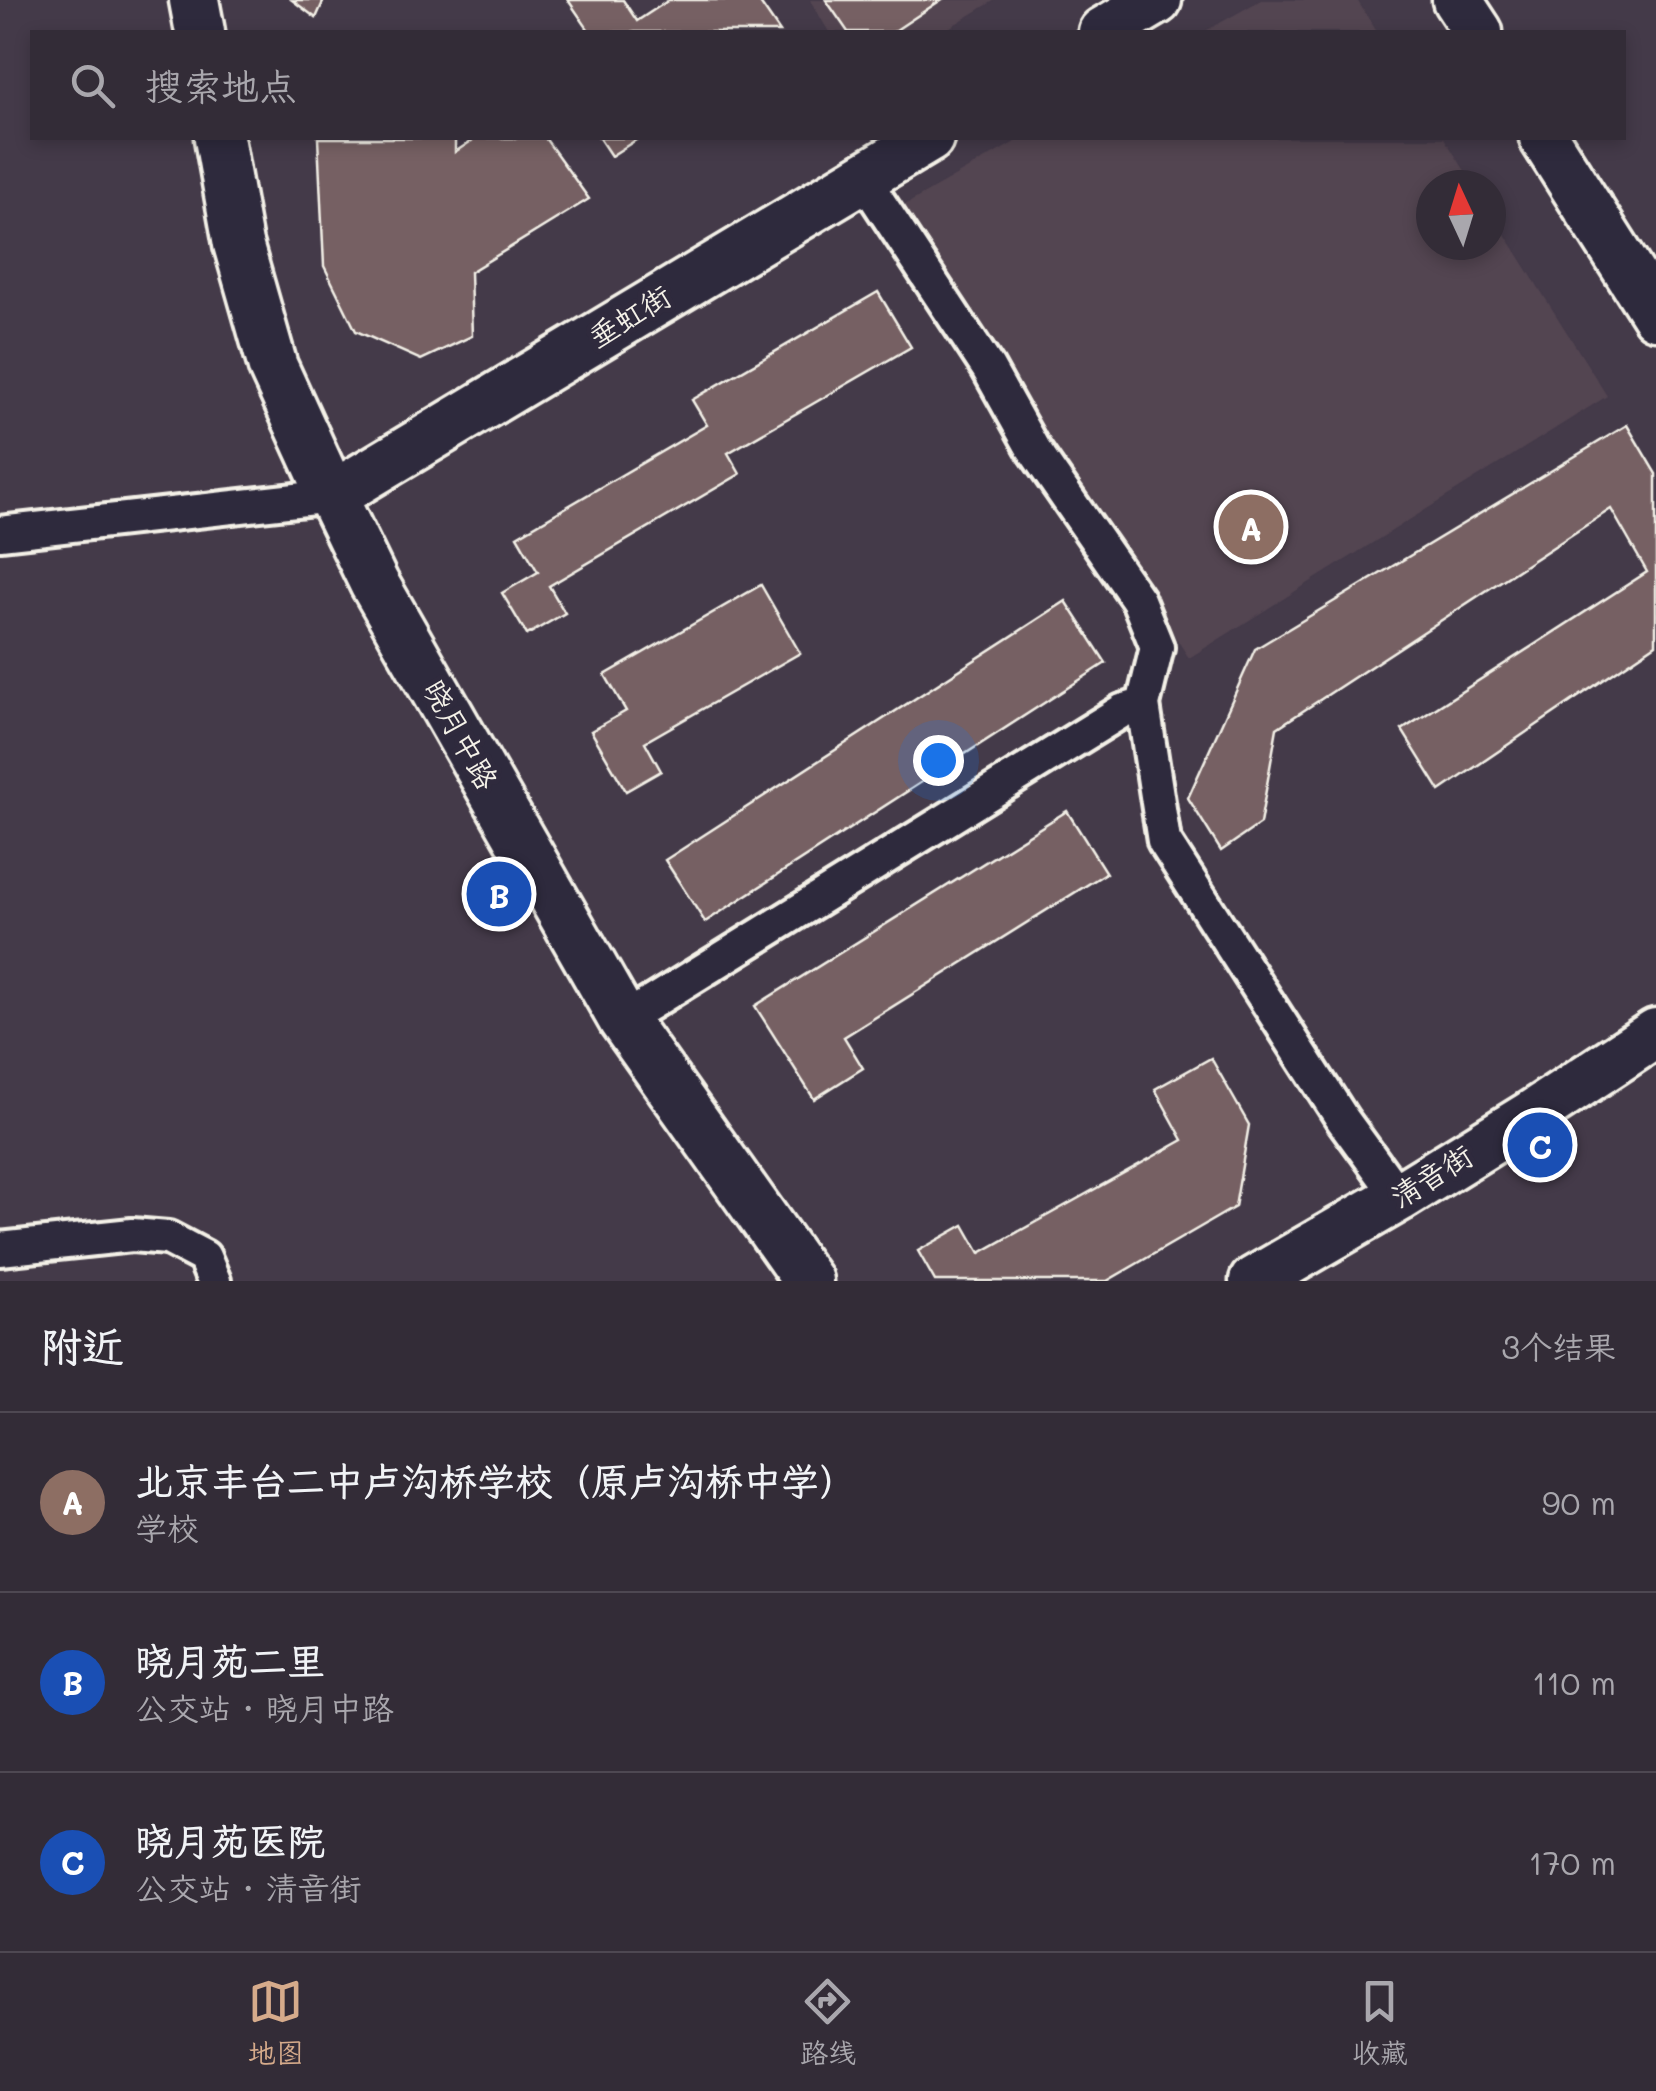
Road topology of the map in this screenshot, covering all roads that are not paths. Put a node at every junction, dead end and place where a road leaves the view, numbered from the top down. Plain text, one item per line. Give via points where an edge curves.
1 (194, 0) edge
2 (1157, 0) edge
3 (1458, 0) edge
4 (200, 30) edge
5 (1106, 30) edge
6 (1477, 30) edge
7 (219, 140) edge
8 (926, 140) edge
9 (1545, 140) edge
10 (862, 178) junction
11 (1656, 314) edge
12 (332, 496) junction
13 (0, 533) edge
14 (1143, 706) junction
15 (624, 1020) junction
16 (1656, 1033) edge
17 (1400, 1197) junction
18 (0, 1249) edge
19 (209, 1269) edge
20 (808, 1281) edge
21 (1254, 1281) edge

1 - 4 street
2 - 5 street
3 - 6 street
7 - 12 street, 晓月中路 via 238,244 274,367
8 - 10 street, 垂虹街
9 - 11 street
10 - 12 street, 垂虹街
10 - 14 street via 1138,600 1157,648
12 - 13 street
12 - 15 street, 晓月中路 via 374,583
14 - 15 street via 1122,711
14 - 17 street via 1164,841
15 - 20 street, 晓月中路
16 - 17 street, 清音街
17 - 21 street, 清音街
18 - 19 street via 132,1235 168,1238

